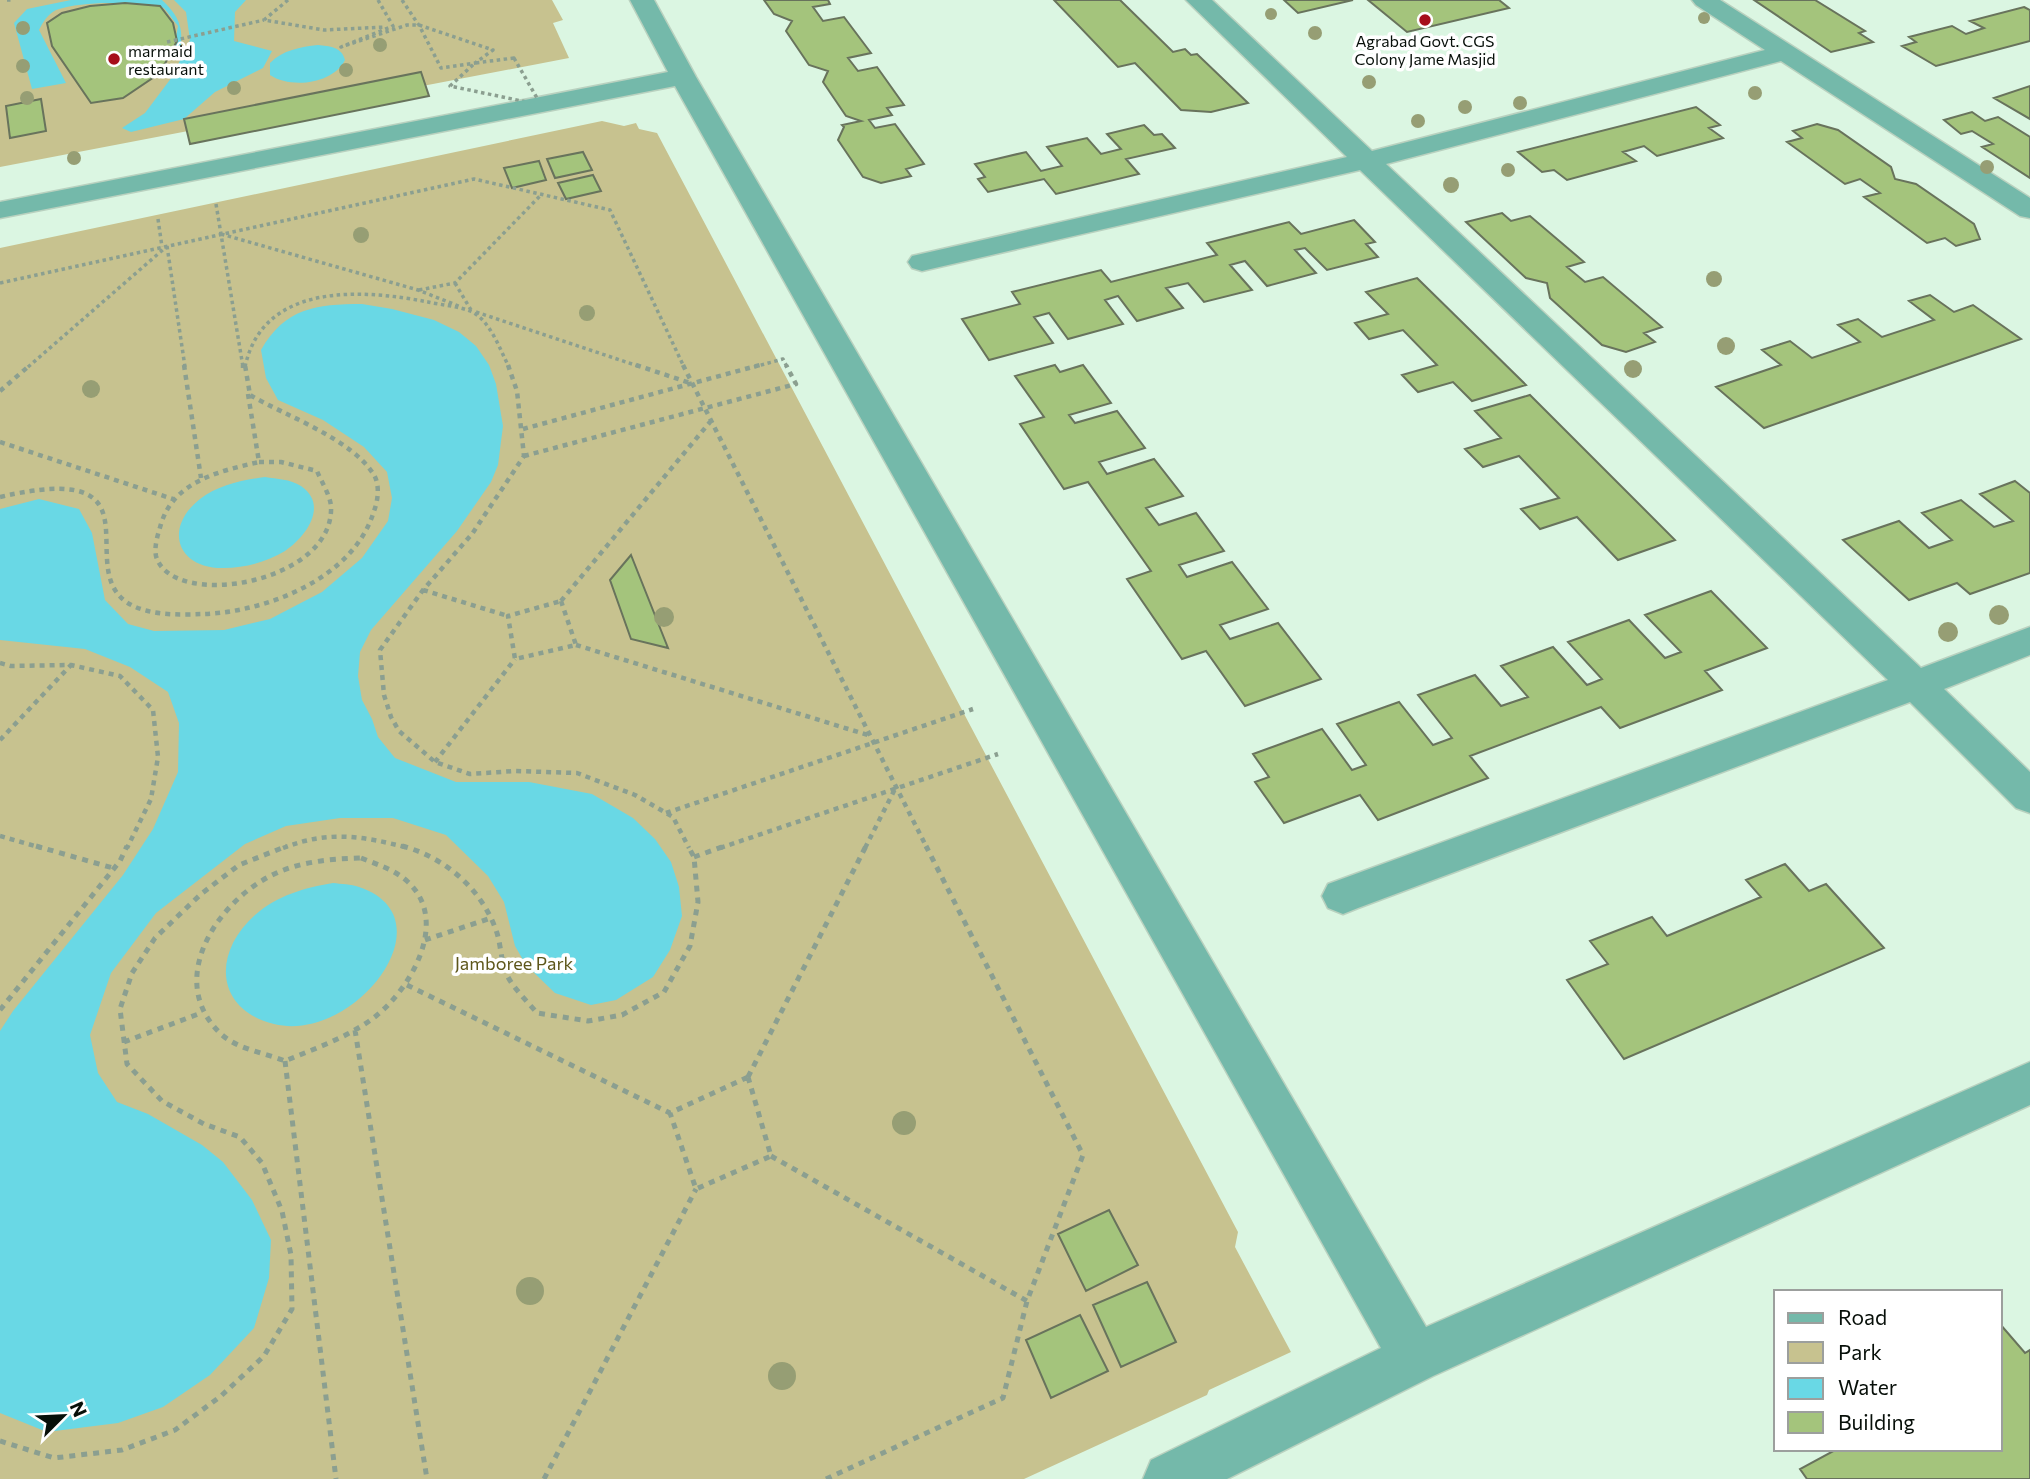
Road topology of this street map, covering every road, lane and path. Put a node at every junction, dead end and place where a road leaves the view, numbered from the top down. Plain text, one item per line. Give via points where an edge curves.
1 (7, 0) edge
2 (15, 0) edge
3 (288, 0) edge
4 (379, 0) edge
5 (402, 0) edge
6 (642, 0) edge
7 (1198, 0) edge
8 (1704, 0) edge
9 (264, 20) junction
10 (419, 25) junction
11 (393, 26) junction
12 (167, 42) dead end
13 (1785, 52) junction
14 (682, 77) junction
15 (1365, 161) junction
16 (542, 194) junction
17 (215, 199) dead end
18 (2030, 210) edge
19 (0, 211) edge
20 (157, 211) dead end
21 (221, 234) junction
22 (164, 246) junction
23 (922, 262) dead end
24 (0, 283) edge
25 (455, 283) junction
26 (418, 290) junction
27 (472, 311) junction
28 (692, 383) junction
29 (0, 391) edge
30 (704, 408) junction
31 (710, 422) junction
32 (523, 429) junction
33 (0, 442) edge
34 (524, 456) junction
35 (259, 462) junction
36 (201, 478) junction
37 (0, 497) edge
38 (173, 499) junction
39 (423, 590) junction
40 (561, 601) junction
41 (508, 616) junction
42 (2030, 639) edge
43 (576, 645) junction
44 (516, 659) junction
45 (0, 663) edge
46 (71, 665) junction
47 (1916, 685) junction
48 (972, 709) dead end
49 (873, 739) junction
50 (0, 740) edge
51 (998, 754) dead end
52 (435, 762) junction
53 (897, 786) junction
54 (2030, 796) edge
55 (666, 813) junction
56 (0, 836) edge
57 (694, 858) junction
58 (113, 868) junction
59 (1343, 896) dead end
60 (491, 918) junction
61 (425, 940) junction
62 (407, 984) junction
63 (0, 1010) edge
64 (201, 1013) junction
65 (355, 1030) junction
66 (124, 1042) junction
67 (285, 1060) junction
68 (748, 1077) junction
69 (2030, 1083) edge
70 (670, 1113) junction
71 (771, 1156) junction
72 (696, 1189) junction
73 (1027, 1301) junction
74 (1415, 1358) junction
75 (0, 1441) edge
76 (336, 1479) edge
77 (427, 1479) edge
78 (544, 1479) edge
79 (825, 1479) edge
80 (1170, 1479) edge

1 - 2 path
3 - 9 path
4 - 11 path
5 - 10 path
6 - 14 street
7 - 15 street
8 - 13 street
9 - 11 path via 292,29 358,31
9 - 12 path
10 - 10 path via 468,41 493,50 475,63 442,68
10 - 11 path via 407,24 341,47
13 - 15 street
13 - 18 street
14 - 19 street
14 - 74 street
15 - 23 street
15 - 47 street
16 - 21 path via 474,179
16 - 25 path
16 - 28 path via 610,210
17 - 21 path
20 - 22 path
21 - 22 path
21 - 26 path
21 - 35 path
22 - 24 path
22 - 29 path
22 - 36 path
25 - 26 path
25 - 27 path
26 - 27 path
27 - 28 path
27 - 32 path via 489,330 510,369
27 - 37 path via 363,293 310,299 282,310 262,326 245,365 250,395 358,456 376,477 377,496 375,517 346,558 317,579 267,604 205,614 137,608 118,594 109,572 105,516 98,504 66,489 45,488
28 - 30 path
28 - 30 path via 783,359 796,384
28 - 32 path
30 - 31 path
30 - 34 path
31 - 40 path
31 - 49 path
32 - 34 path
33 - 38 path
34 - 39 path via 472,534
35 - 36 path
35 - 38 path via 317,471 332,497 326,536 307,557 265,579 200,584 176,577 160,565 155,551 162,518
36 - 38 path
39 - 41 path
39 - 52 path via 380,650 380,674 399,731
40 - 41 path
40 - 43 path
41 - 44 path
42 - 47 street
43 - 44 path
43 - 49 path
44 - 52 path
45 - 46 path
46 - 50 path
46 - 58 path via 120,676 153,710 158,757 151,799
47 - 54 street
47 - 59 street
48 - 49 path
49 - 53 path
49 - 55 path
51 - 53 path
52 - 55 path via 470,774 577,773 635,795
53 - 57 path
53 - 68 path
53 - 73 path via 1083,1155
55 - 57 path via 673,817
56 - 58 path
57 - 60 path via 698,902 691,946 664,992 622,1015 588,1021 537,1013 508,976
58 - 63 path
60 - 61 path
60 - 66 path via 483,900 451,870 421,851 342,835 281,847 239,865 155,938 132,973 120,1009
61 - 62 path
61 - 64 path via 424,906 411,885 392,869 361,859 324,859 285,869 249,888 219,916 200,949 194,982
62 - 65 path via 384,1010
62 - 70 path
64 - 66 path
64 - 67 path via 223,1037
65 - 67 path
65 - 77 path
66 - 75 path via 127,1064 162,1101 240,1137 262,1163 282,1211 289,1244 292,1309 264,1356 175,1430 121,1450 54,1458
67 - 76 path
68 - 70 path
68 - 71 path
69 - 74 street
70 - 72 path
71 - 72 path
71 - 73 path
72 - 78 path
73 - 79 path via 1003,1398
74 - 80 street

